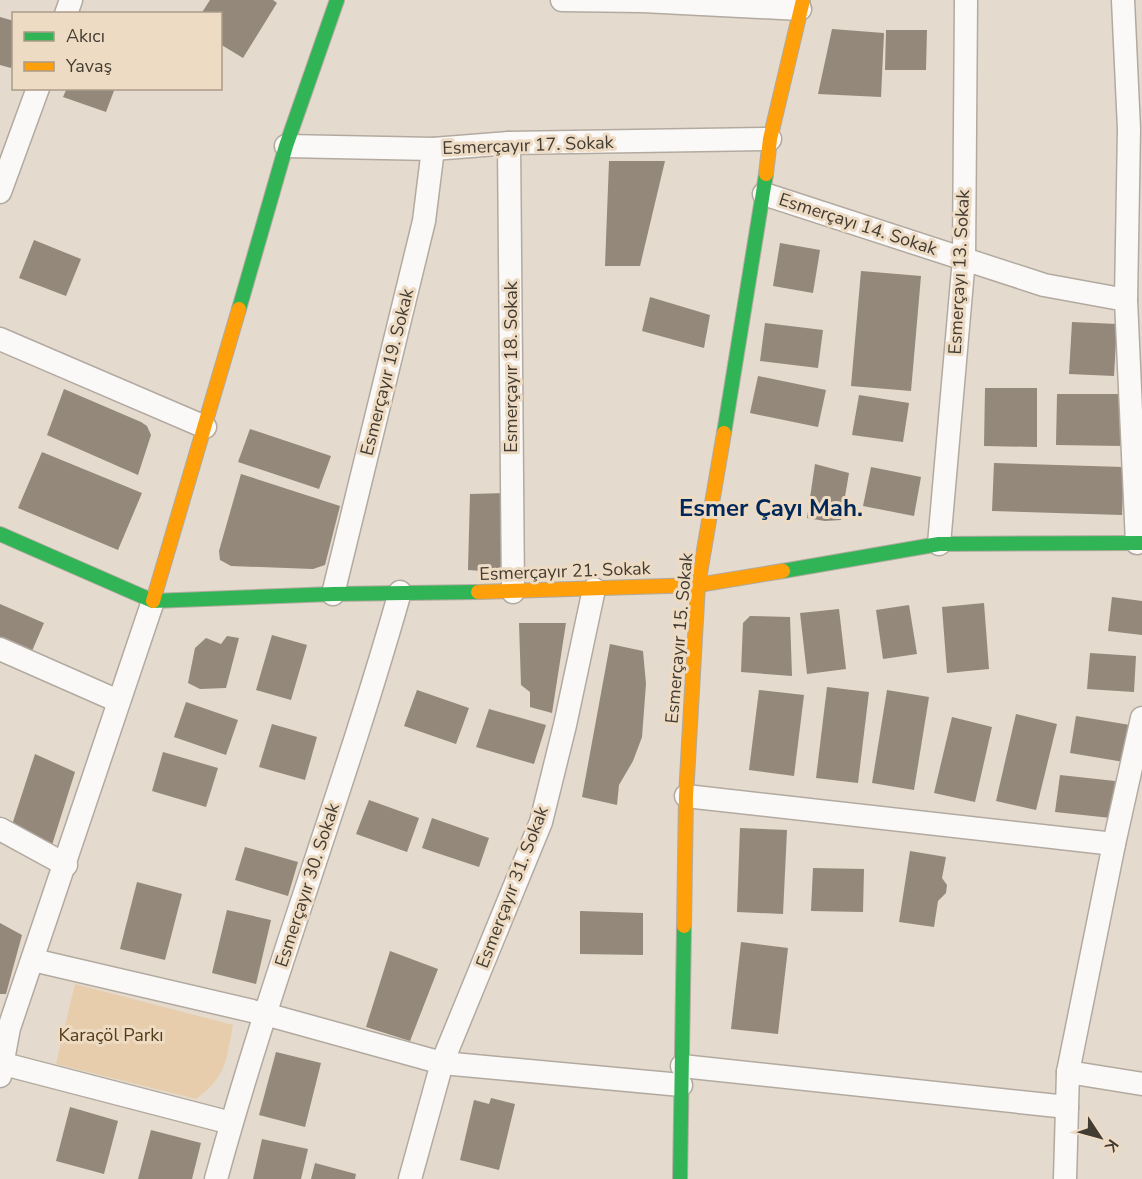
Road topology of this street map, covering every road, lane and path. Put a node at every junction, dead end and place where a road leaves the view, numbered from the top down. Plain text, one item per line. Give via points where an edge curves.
1 (337, 0) edge
2 (562, 0) edge
3 (966, 0) edge
4 (1123, 0) edge
5 (802, 4) edge
6 (37, 90) edge
7 (770, 139) junction
8 (509, 143) junction
9 (285, 146) junction
10 (433, 148) junction
11 (0, 192) edge
12 (764, 194) junction
13 (964, 258) junction
14 (1126, 300) junction
15 (0, 339) edge
16 (205, 428) junction
17 (0, 534) edge
18 (1140, 543) edge
19 (939, 544) junction
20 (698, 585) junction
21 (594, 589) junction
22 (400, 592) junction
23 (513, 592) junction
24 (333, 594) junction
25 (153, 601) junction
26 (0, 649) edge
27 (118, 701) junction
28 (1142, 718) edge
29 (686, 796) junction
30 (0, 830) edge
31 (1114, 844) junction
32 (66, 865) junction
33 (33, 960) junction
34 (265, 1014) junction
35 (5, 1026) edge
36 (442, 1063) junction
37 (2, 1070) edge
38 (1068, 1072) junction
39 (681, 1076) junction
40 (1142, 1084) edge
41 (1067, 1107) junction
42 (231, 1123) junction
43 (216, 1179) edge
44 (410, 1179) edge
45 (680, 1179) edge
46 (1065, 1179) edge

1 - 9 street
2 - 5 street
3 - 13 street, Esmerçayı 13. Sokak
4 - 14 street via 1129,129
5 - 7 street, Esmerçayır 15. Sokak
6 - 11 street
7 - 8 street, Esmerçayır 17. Sokak
7 - 12 street, Esmerçayır 15. Sokak
8 - 10 street, Esmerçayır 17. Sokak
8 - 23 street, Esmerçayır 18. Sokak
9 - 10 street, Esmerçayır 17. Sokak
9 - 16 street
10 - 24 street, Esmerçayır 19. Sokak via 424,221
12 - 13 street, Esmerçayı 14. Sokak
12 - 20 street, Esmerçayır 15. Sokak
13 - 14 street, Esmerçayı 14. Sokak via 1044,285
13 - 19 street, Esmerçayı 13. Sokak
14 - 18 street
15 - 16 street
16 - 25 street
17 - 25 street, Esmerçayır 21. Sokak
18 - 19 street, Esmerçayır 21. Sokak
19 - 20 street, Esmerçayır 21. Sokak
20 - 21 street, Esmerçayır 21. Sokak
20 - 29 street, Esmerçayır 15. Sokak
21 - 23 street, Esmerçayır 21. Sokak
21 - 36 street, Esmerçayır 31. Sokak via 541,822
22 - 23 street, Esmerçayır 21. Sokak
22 - 24 street, Esmerçayır 21. Sokak
22 - 34 street, Esmerçayır 30. Sokak
24 - 25 street, Esmerçayır 21. Sokak
25 - 27 street
26 - 27 street
27 - 32 street
28 - 31 street
29 - 31 street
29 - 39 street, Esmerçayır 15. Sokak
30 - 32 street
31 - 38 street
32 - 33 street
33 - 34 street
33 - 35 street
34 - 36 street
34 - 42 street, Esmerçayır 30. Sokak
35 - 37 street
36 - 39 street
36 - 44 street, Esmerçayır 31. Sokak
37 - 42 street
38 - 40 street
38 - 41 street
39 - 41 street
39 - 45 street, Esmerçayır 15. Sokak
41 - 46 street
42 - 43 street, Esmerçayır 30. Sokak

